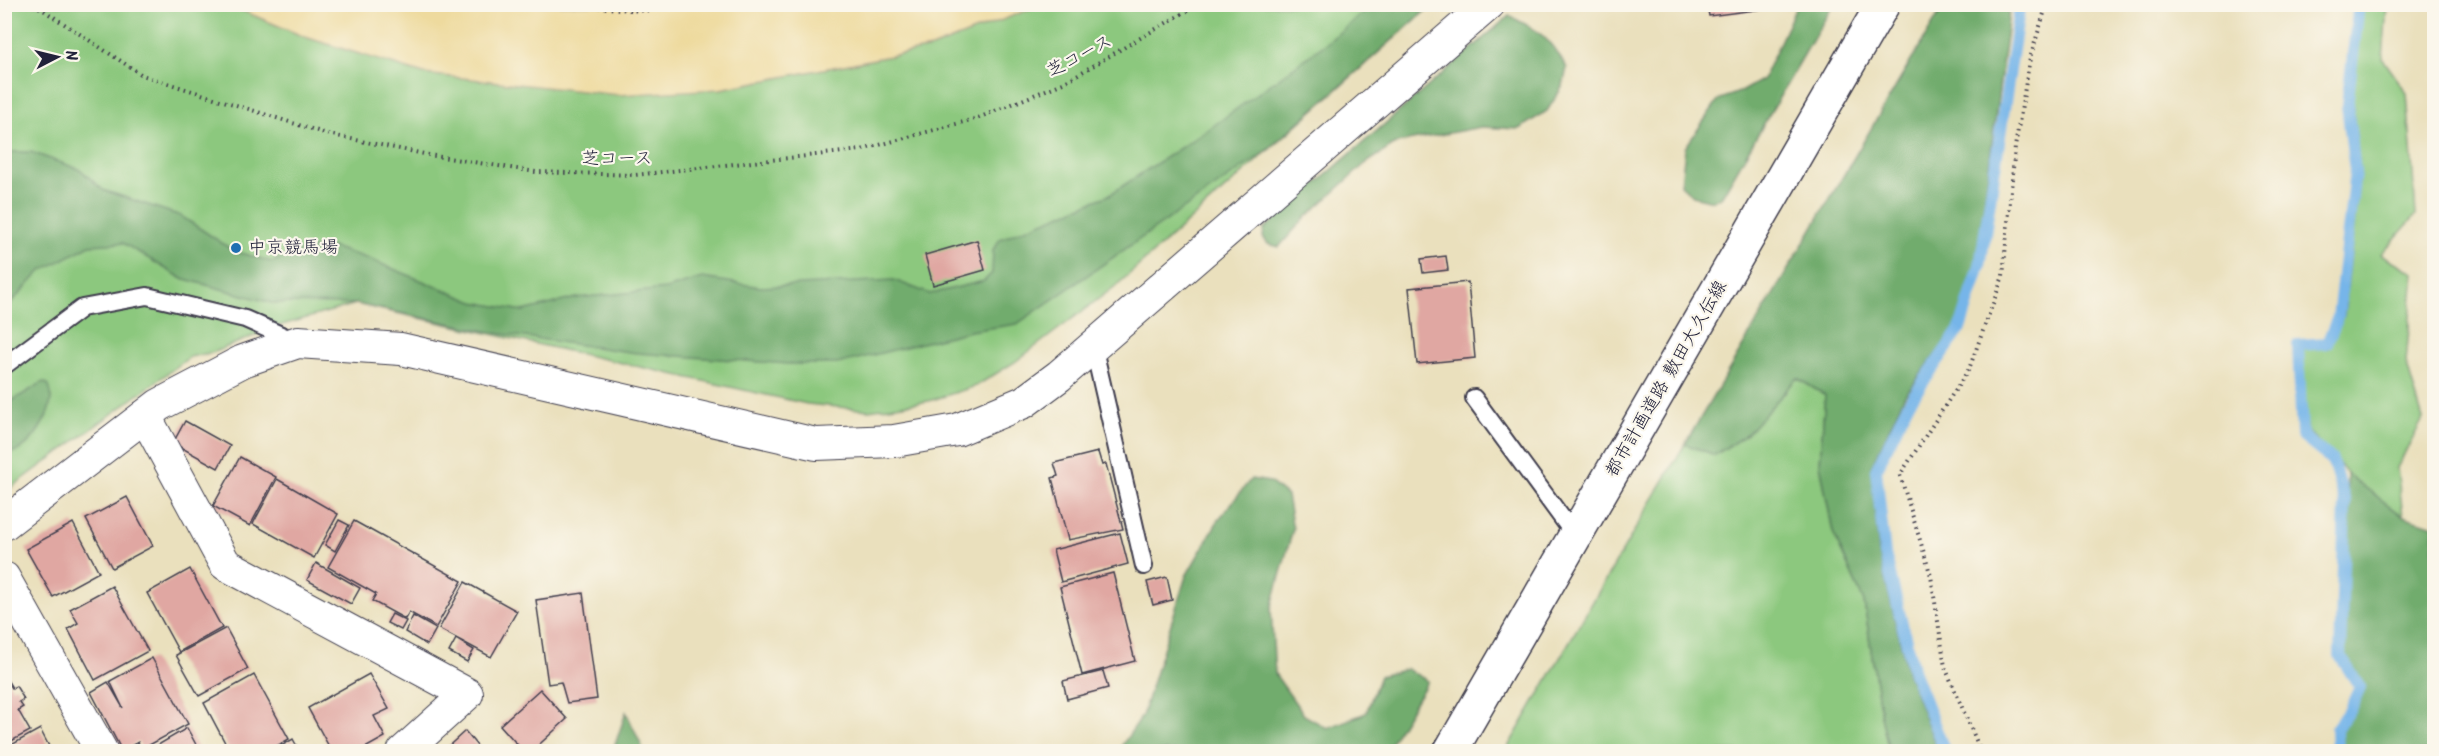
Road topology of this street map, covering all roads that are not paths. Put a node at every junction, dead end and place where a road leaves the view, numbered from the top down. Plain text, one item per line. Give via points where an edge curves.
1 (1489, 4) edge
2 (1883, 4) edge
3 (298, 342) junction
4 (1093, 345) junction
5 (4, 366) edge
6 (1474, 398) dead end
7 (145, 416) junction
8 (4, 524) edge
9 (1576, 537) junction
10 (1144, 566) dead end
11 (4, 578) edge
12 (102, 752) edge
13 (403, 752) edge
14 (1450, 752) edge

1 - 4 street
2 - 9 street, 都市計画道路 敷田大久伝線
3 - 4 street via 401,349 816,444 894,441 957,430 1023,402
3 - 5 lane via 245,319 147,296 82,308
3 - 7 street via 243,362
4 - 10 lane
6 - 9 lane
7 - 8 street
7 - 13 street via 225,564 467,694
9 - 14 street, 都市計画道路 敷田大久伝線
11 - 12 street

